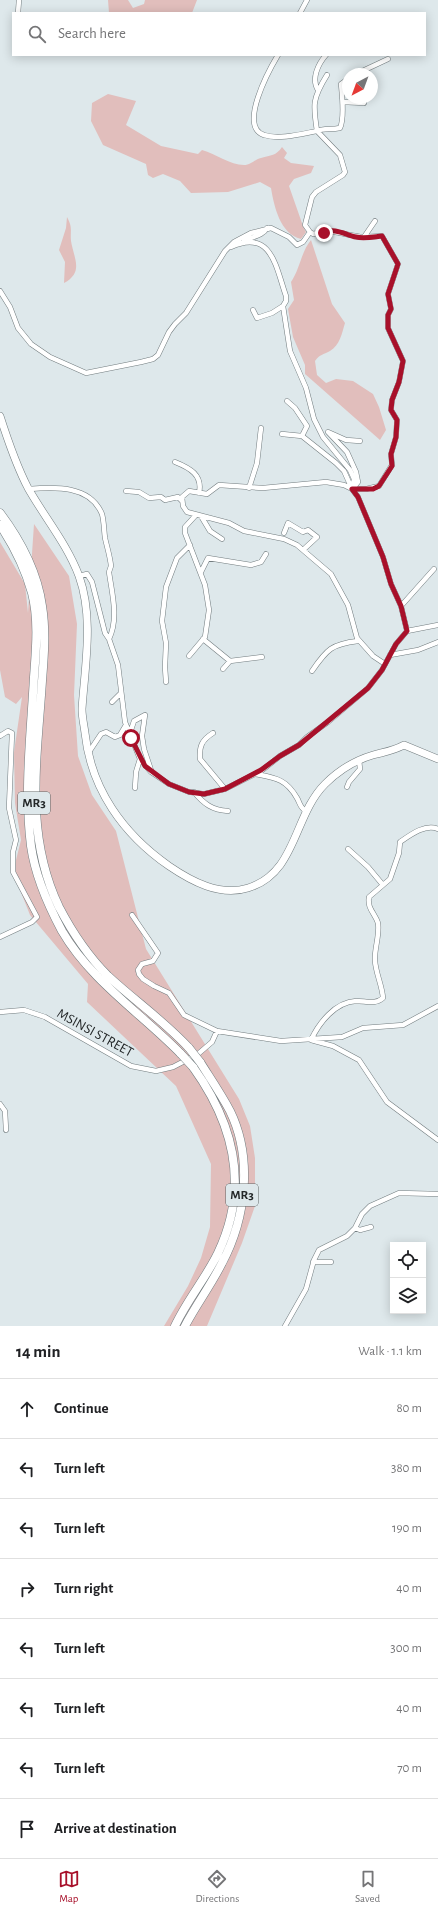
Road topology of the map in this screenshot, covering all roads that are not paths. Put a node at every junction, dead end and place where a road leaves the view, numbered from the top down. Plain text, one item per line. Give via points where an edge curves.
1 (19, 0) edge
2 (307, 1) edge
3 (18, 12) edge
4 (301, 12) edge
5 (278, 56) edge
6 (325, 56) edge
7 (388, 59) dead end
8 (369, 68) edge
9 (327, 75) dead end
10 (342, 83) edge
11 (318, 90) junction
12 (342, 93) edge
13 (343, 104) edge
14 (317, 131) junction
15 (375, 221) dead end
16 (267, 228) junction
17 (310, 232) junction
18 (364, 237) junction
19 (244, 241) junction
20 (227, 249) junction
21 (0, 291) edge
22 (283, 306) junction
23 (252, 310) dead end
24 (287, 401) dead end
25 (0, 416) edge
26 (261, 428) dead end
27 (282, 434) dead end
28 (302, 436) junction
29 (360, 441) dead end
30 (175, 462) dead end
31 (249, 488) junction
32 (29, 489) junction
33 (352, 489) junction
34 (126, 492) dead end
35 (199, 493) junction
36 (182, 501) junction
37 (0, 513) edge
38 (199, 515) junction
39 (0, 525) edge
40 (284, 533) dead end
41 (222, 539) dead end
42 (190, 545) junction
43 (302, 550) junction
44 (266, 554) dead end
45 (434, 569) dead end
46 (201, 572) junction
47 (79, 576) junction
48 (401, 606) junction
49 (438, 625) edge
50 (407, 631) junction
51 (109, 639) junction
52 (203, 639) junction
53 (358, 640) junction
54 (438, 642) edge
55 (390, 655) junction
56 (189, 656) dead end
57 (262, 657) dead end
58 (230, 661) junction
59 (385, 664) junction
60 (223, 669) dead end
61 (312, 671) dead end
62 (166, 682) dead end
63 (121, 693) junction
64 (112, 702) dead end
65 (126, 725) junction
66 (130, 733) junction
67 (212, 733) dead end
68 (0, 736) edge
69 (88, 754) junction
70 (438, 758) edge
71 (140, 759) junction
72 (359, 760) junction
73 (151, 772) junction
74 (255, 774) junction
75 (347, 787) dead end
76 (135, 788) dead end
77 (225, 789) junction
78 (194, 792) junction
79 (306, 810) junction
80 (228, 811) dead end
81 (438, 829) edge
82 (348, 849) dead end
83 (382, 885) junction
84 (132, 915) dead end
85 (0, 937) edge
86 (438, 1006) edge
87 (0, 1012) edge
88 (217, 1031) junction
89 (311, 1040) junction
90 (196, 1064) junction
91 (0, 1104) edge
92 (6, 1130) dead end
93 (438, 1140) edge
94 (438, 1194) edge
95 (371, 1227) dead end
96 (355, 1228) junction
97 (314, 1262) junction
98 (331, 1262) dead end
99 (175, 1326) edge
100 (185, 1326) edge
101 (285, 1326) edge

1 - 3 street
2 - 4 street
5 - 14 street via 253,112 256,129 264,136
6 - 11 street via 315,81
7 - 8 street
9 - 11 street
10 - 12 street
11 - 14 street via 313,103
13 - 14 street via 340,128 322,128
14 - 17 street via 340,155 345,169 343,175 312,197 305,225
15 - 18 street
16 - 17 street via 278,230 297,245 303,242
16 - 19 street via 260,235
16 - 20 street via 251,233
17 - 18 street via 340,232
18 - 33 street via 382,236 398,264 388,294 391,309 388,315 388,328 403,361 392,400 391,410 397,420 391,454 392,466 379,486 373,489
19 - 20 street
19 - 22 street via 260,244 276,262 286,296
20 - 21 street via 218,259 186,313 169,332 158,355 153,359 86,373 50,357 31,344 18,328 10,306
22 - 23 street via 257,318
22 - 33 street via 290,351 306,388 314,419 323,437 350,470 354,479
24 - 28 street via 307,426
25 - 32 main road via 11,451
26 - 31 street via 257,463
27 - 28 street
28 - 33 street via 336,462 344,471
29 - 33 street via 346,440 328,432 347,452 356,472 358,482
30 - 35 street via 194,472 198,477
31 - 33 street via 326,482
31 - 35 street via 219,485 207,494
32 - 47 main road via 66,547
32 - 51 street via 66,488 82,493 98,505 111,566 109,572 115,618
33 - 48 street via 365,513
34 - 36 street via 139,492 149,498 161,497 165,500 178,497
35 - 36 street via 189,491 182,497
36 - 38 street via 187,512
37 - 90 highway, MR3, bridge via 17,536 32,568 42,605 45,642 34,803 40,853 47,877 71,929 88,953 108,975 174,1031 189,1048
38 - 41 street via 210,530
38 - 42 street via 185,527
38 - 43 street via 229,523 244,531 284,539
39 - 90 highway, MR3, bridge via 24,568 32,594 36,629 28,806 36,872 62,930 77,954 98,978 181,1054
40 - 43 street via 288,523 303,532 308,530 316,537
42 - 46 street
42 - 62 street via 177,558 166,587 162,621 166,643
43 - 53 street via 331,574 348,605
44 - 46 street via 261,562 251,565 208,558
45 - 48 street
46 - 52 street via 210,610
47 - 51 street via 87,574 92,582 105,633
47 - 69 main road via 87,609 82,712
48 - 50 street
49 - 50 street
50 - 55 street
51 - 63 street via 118,665
52 - 56 street
52 - 58 street
53 - 59 street
53 - 61 street via 328,649
54 - 55 street via 418,650
55 - 59 street
57 - 58 street
58 - 60 street
59 - 74 street via 368,688 328,722
63 - 64 street
63 - 65 street
65 - 66 street
65 - 69 street via 116,737 106,732 102,734
66 - 71 street
66 - 73 street via 134,721 146,715 142,736
67 - 77 street via 202,742 200,759
68 - 85 street via 8,731 12,733 9,808 16,840 13,872 37,917 32,922
69 - 79 main road via 96,781 105,799 127,829 157,858 191,880 211,887 232,890 248,888 271,877 286,858
70 - 72 main road via 404,745 390,752 374,754
71 - 73 street
71 - 76 street
72 - 75 street via 360,768
72 - 79 main road via 326,783
73 - 78 street via 169,784
74 - 77 street
74 - 79 street via 280,779 292,791 301,808
77 - 78 street via 204,794
78 - 80 street via 205,805
81 - 83 street via 428,827 400,842 390,879
82 - 83 street via 368,867
83 - 89 street via 369,897 368,906 378,924 375,960 383,998 374,1002 354,1001 337,1007 319,1025
84 - 88 street via 158,953 154,961 142,964 138,970 139,974 154,986 169,993 184,1015
86 - 89 street via 403,1025 363,1028 342,1037
87 - 88 street, MSINSI STREET via 24,1010 44,1017 131,1066 156,1071 180,1064 204,1050 212,1042
88 - 89 street via 282,1041
89 - 93 street via 333,1046 359,1060 387,1102
90 - 99 highway, MR3 via 223,1119 230,1141 236,1178 226,1235
90 - 100 highway, MR3 via 218,1089 231,1112 240,1136 244,1184 234,1237 222,1263
91 - 92 street via 5,1111
94 - 96 street via 399,1193 370,1206 362,1214
95 - 96 street via 360,1230
96 - 97 street via 347,1236 319,1250
97 - 98 street
97 - 101 street via 306,1289

